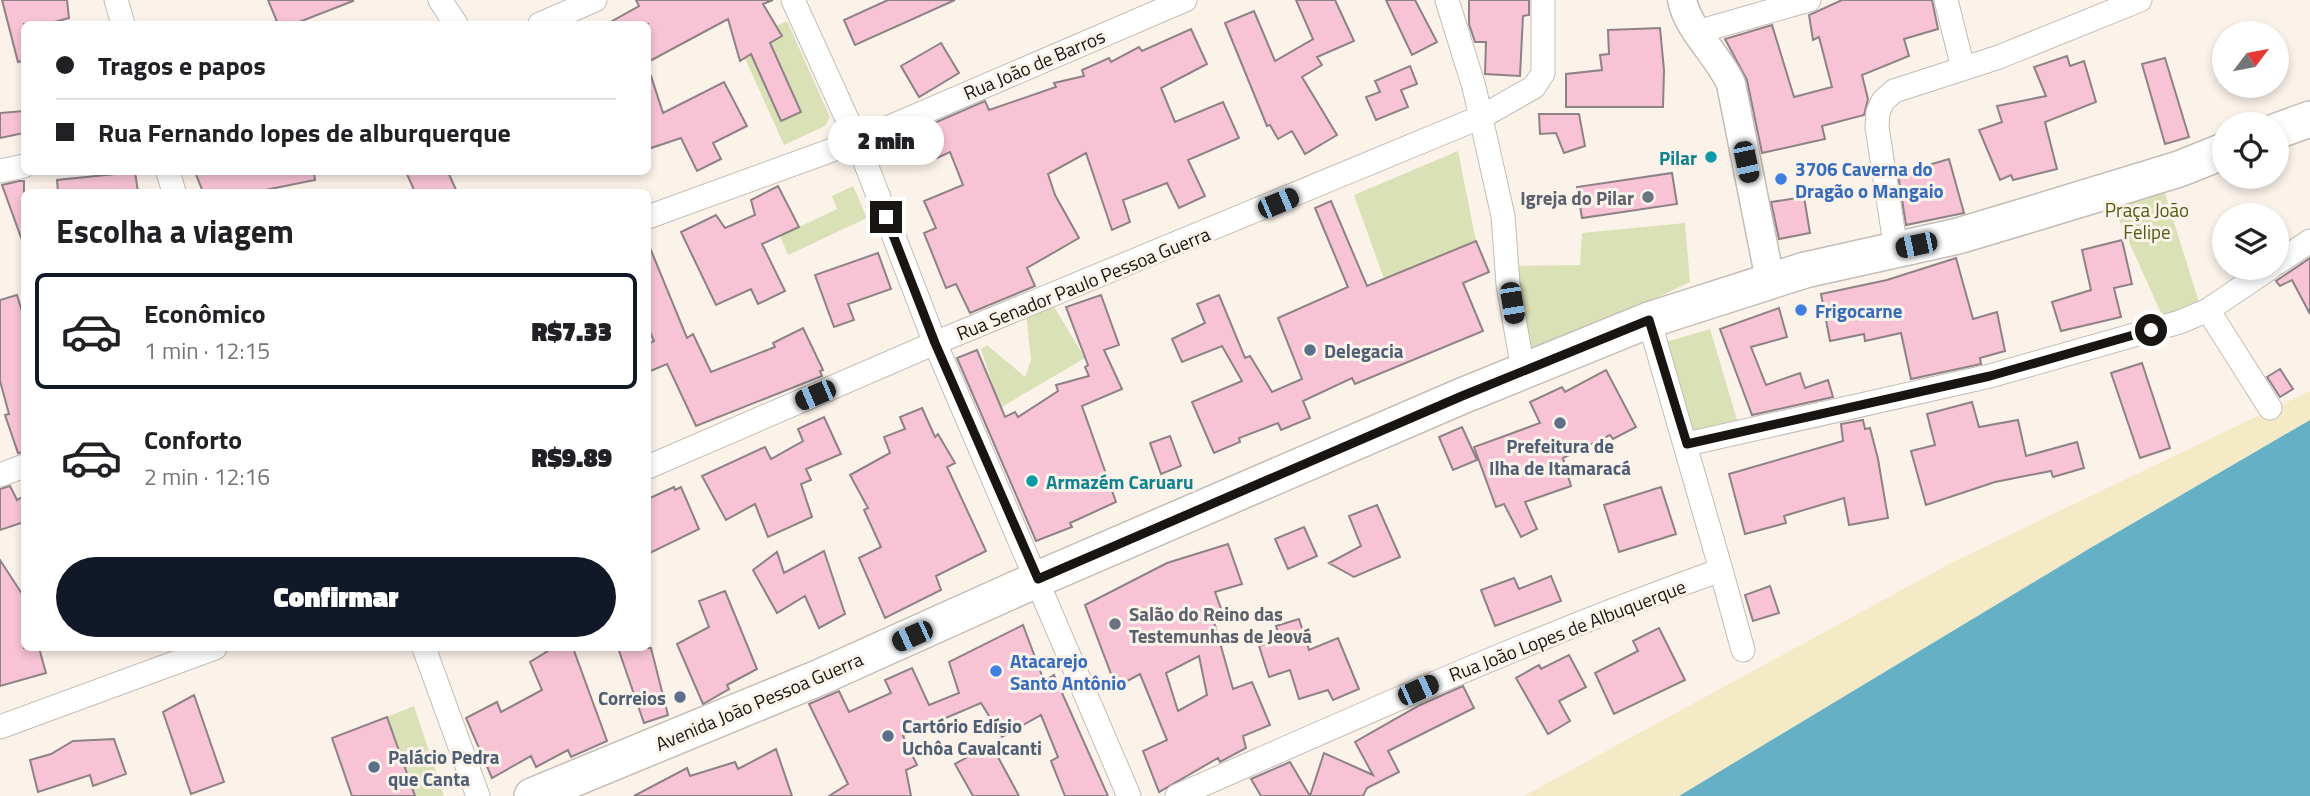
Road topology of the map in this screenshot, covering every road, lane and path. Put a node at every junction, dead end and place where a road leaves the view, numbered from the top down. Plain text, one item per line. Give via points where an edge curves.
1 (116, 0) edge
2 (440, 0) edge
3 (595, 0) edge
4 (793, 0) edge
5 (1185, 0) edge
6 (1447, 0) edge
7 (1543, 0) edge
8 (1682, 0) edge
9 (1808, 0) edge
10 (1946, 0) edge
11 (2140, 0) edge
12 (122, 21) edge
13 (454, 21) edge
14 (547, 21) edge
15 (1697, 32) junction
16 (1964, 68) junction
17 (1481, 117) junction
18 (2310, 119) edge
19 (2289, 127) edge
20 (857, 141) junction
21 (2212, 156) edge
22 (21, 167) edge
23 (0, 171) edge
24 (651, 216) edge
25 (2310, 241) edge
26 (1896, 250) junction
27 (2289, 255) edge
28 (1770, 280) junction
29 (2252, 280) edge
30 (2207, 310) junction
31 (1649, 320) junction
32 (935, 343) junction
33 (1523, 370) junction
34 (2270, 408) dead end
35 (1687, 444) junction
36 (651, 466) edge
37 (21, 467) edge
38 (0, 475) edge
39 (1721, 570) junction
40 (1038, 579) junction
41 (1743, 650) dead end
42 (207, 651) edge
43 (425, 651) edge
44 (0, 727) edge
45 (478, 796) edge
46 (532, 796) edge
47 (1129, 796) edge
48 (1177, 796) edge

1 - 12 street
2 - 13 street
3 - 14 street
4 - 20 street
5 - 20 street, Rua João de Barros
6 - 17 street
7 - 17 street, Rua Senador Paulo Pessoa Guerra via 1543,73 1534,87
8 - 15 street
9 - 15 street
10 - 16 street
11 - 16 street
15 - 28 street via 1731,84
16 - 26 street via 1894,91 1878,112
17 - 32 street, Rua Senador Paulo Pessoa Guerra
17 - 33 street via 1503,216 1508,284
18 - 19 main road
20 - 24 street, Rua João de Barros
20 - 32 street
21 - 26 main road, Avenida João Pessoa Guerra via 2035,214
22 - 23 street
25 - 27 street
26 - 28 main road, Avenida João Pessoa Guerra
28 - 31 main road, Avenida João Pessoa Guerra
29 - 30 street
30 - 34 street
30 - 35 street via 2180,322 1990,376
31 - 33 main road, Avenida João Pessoa Guerra
31 - 35 street
32 - 36 street, Rua Senador Paulo Pessoa Guerra
32 - 40 street
33 - 40 main road, Avenida João Pessoa Guerra
35 - 39 street
37 - 38 street
39 - 41 street
39 - 48 street, Rua João Lopes de Albuquerque via 1464,669
40 - 46 main road, Avenida João Pessoa Guerra via 818,678
40 - 47 street
42 - 44 street
43 - 45 street

